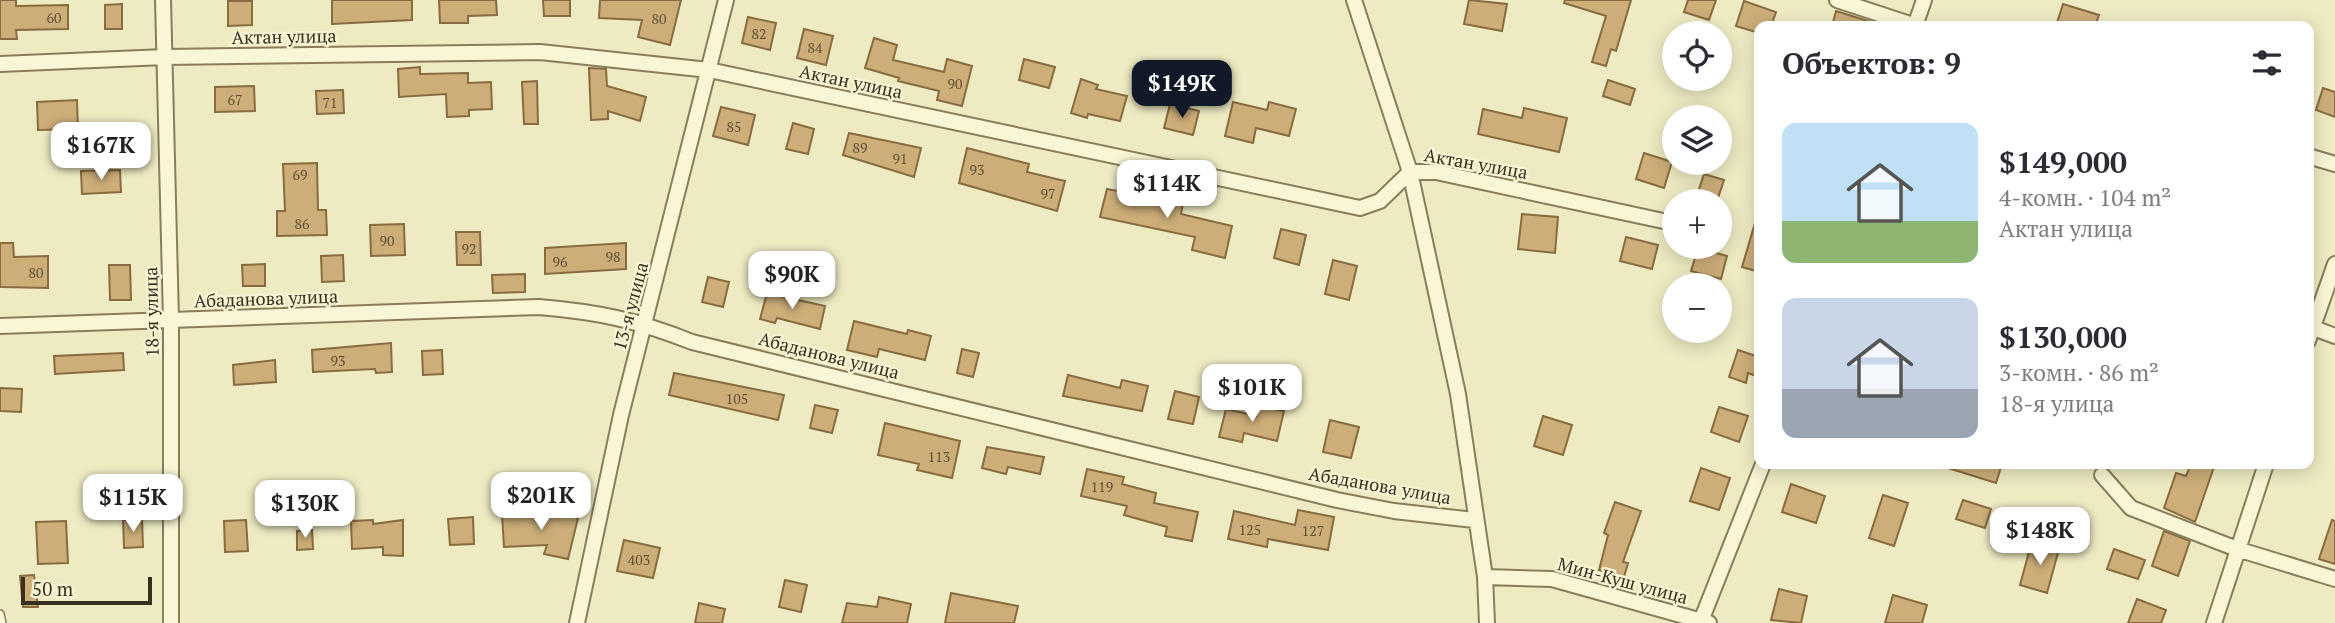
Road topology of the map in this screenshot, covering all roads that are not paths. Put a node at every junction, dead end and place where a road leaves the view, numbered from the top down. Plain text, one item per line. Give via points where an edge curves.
1 (163, 0) edge
2 (726, 0) edge
3 (1354, 0) edge
4 (1837, 0) edge
5 (1924, 0) edge
6 (1900, 21) edge
7 (1917, 21) edge
8 (165, 57) junction
9 (0, 64) edge
10 (709, 70) junction
11 (2314, 158) edge
12 (2335, 164) edge
13 (1410, 172) junction
14 (1662, 221) edge
15 (2335, 264) edge
16 (171, 320) junction
17 (2314, 321) edge
18 (646, 323) junction
19 (0, 326) edge
20 (2314, 333) edge
21 (2335, 336) edge
22 (1761, 469) edge
23 (2264, 469) edge
24 (2102, 475) dead end
25 (1474, 520) junction
26 (2237, 549) junction
27 (1485, 577) junction
28 (2335, 579) edge
29 (0, 614) edge
30 (1705, 622) edge
31 (2, 623) edge
32 (172, 623) edge
33 (577, 623) edge
34 (1487, 623) edge
35 (2214, 623) edge

1 - 8 street, 18-я улица
2 - 10 street, 13-я улица
3 - 13 street
4 - 6 street
5 - 7 street
8 - 9 street, Актан улица
8 - 10 street, Актан улица via 540,52
8 - 16 street, 18-я улица
10 - 13 street, Актан улица via 1360,208 1380,201
10 - 18 street, 13-я улица
11 - 12 street
13 - 14 street, Актан улица via 1436,172
13 - 25 street via 1458,394
15 - 17 street
16 - 18 street, Абаданова улица via 539,307 601,312
16 - 19 street, Абаданова улица
16 - 32 street, 18-я улица
18 - 25 street, Абаданова улица via 692,342 1323,496 1394,511
18 - 33 street, 13-я улица via 621,415
20 - 21 street
22 - 30 street
23 - 26 street
24 - 26 street via 2131,508
25 - 27 street
26 - 28 street
26 - 35 street
27 - 30 street, Мин-Куш улица via 1552,579
27 - 34 street
29 - 31 lane

